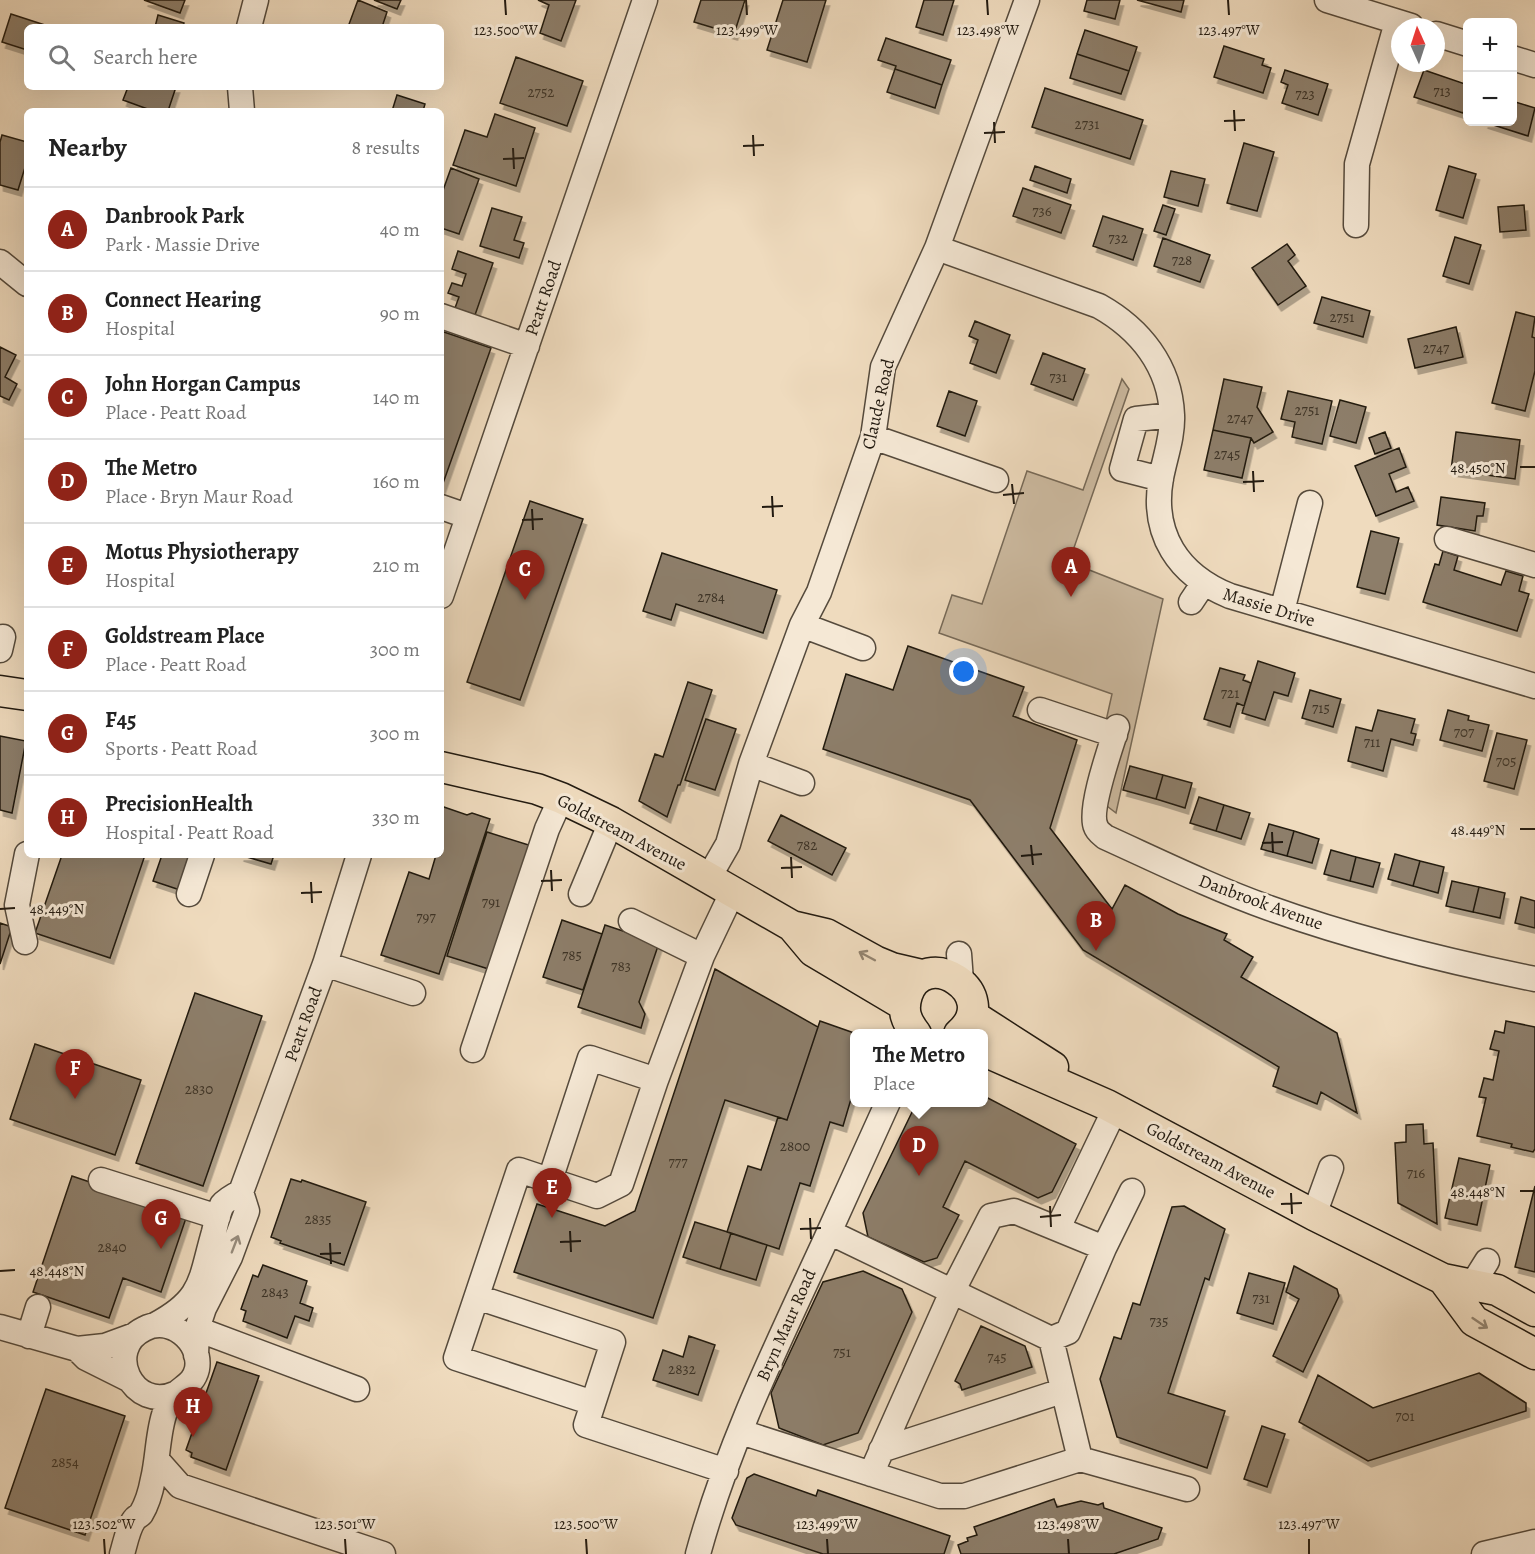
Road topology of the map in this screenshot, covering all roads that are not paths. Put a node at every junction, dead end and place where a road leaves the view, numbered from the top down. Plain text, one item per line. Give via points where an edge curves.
1 (256, 0) edge
2 (645, 0) edge
3 (1028, 0) edge
4 (1327, 0) edge
5 (1391, 21) edge
6 (250, 24) edge
7 (1445, 37) edge
8 (1463, 43) edge
9 (1517, 60) edge
10 (1535, 65) edge
11 (1391, 66) edge
12 (240, 90) edge
13 (242, 108) edge
14 (1356, 225) dead end
15 (937, 248) junction
16 (0, 262) edge
17 (24, 282) edge
18 (444, 317) edge
19 (527, 346) junction
20 (1172, 415) junction
21 (873, 436) junction
22 (996, 480) dead end
23 (1166, 492) junction
24 (1310, 503) dead end
25 (444, 508) edge
26 (468, 516) junction
27 (1447, 539) dead end
28 (1535, 565) edge
29 (444, 587) edge
30 (1282, 611) junction
31 (802, 625) junction
32 (863, 648) dead end
33 (1535, 686) edge
34 (0, 691) edge
35 (24, 695) edge
36 (1040, 710) dead end
37 (751, 764) junction
38 (444, 768) edge
39 (802, 783) dead end
40 (561, 798) junction
41 (611, 822) junction
42 (26, 858) edge
43 (201, 858) edge
44 (358, 858) edge
45 (721, 884) junction
46 (189, 894) dead end
47 (580, 894) dead end
48 (631, 921) dead end
49 (792, 926) junction
50 (25, 942) dead end
51 (702, 956) junction
52 (325, 964) junction
53 (941, 976) junction
54 (1535, 980) edge
55 (413, 993) dead end
56 (904, 1005) junction
57 (966, 1024) edge
58 (912, 1029) edge
59 (988, 1034) edge
60 (473, 1050) dead end
61 (988, 1054) edge
62 (656, 1080) junction
63 (886, 1107) edge
64 (1111, 1107) junction
65 (1331, 1168) dead end
66 (101, 1180) dead end
67 (549, 1180) junction
68 (241, 1191) junction
69 (1132, 1191) dead end
70 (1314, 1215) junction
71 (218, 1217) junction
72 (1058, 1228) junction
73 (829, 1232) junction
74 (1104, 1248) junction
75 (1443, 1280) junction
76 (952, 1292) junction
77 (477, 1297) junction
78 (38, 1307) dead end
79 (1535, 1311) edge
80 (0, 1328) edge
81 (197, 1329) junction
82 (145, 1330) junction
83 (29, 1336) junction
84 (1051, 1340) junction
85 (77, 1349) junction
86 (1535, 1354) edge
87 (196, 1355) junction
88 (133, 1384) junction
89 (357, 1389) dead end
90 (1062, 1391) junction
91 (177, 1393) junction
92 (593, 1403) junction
93 (741, 1432) junction
94 (881, 1450) junction
95 (1080, 1459) junction
96 (157, 1460) junction
97 (726, 1471) junction
98 (870, 1474) junction
99 (180, 1486) junction
100 (1187, 1489) dead end
101 (147, 1499) junction
102 (134, 1520) junction
103 (1535, 1542) edge
104 (122, 1554) edge
105 (383, 1554) edge
106 (698, 1554) edge
107 (1484, 1554) edge

1 - 6 street
2 - 19 street, Peatt Road
3 - 15 street, Claude Road
4 - 5 street
7 - 8 street
9 - 10 street
11 - 14 street via 1357,164
12 - 13 street
15 - 20 street, Massie Drive via 1100,306 1117,316 1154,355 1169,394
15 - 21 street, Claude Road via 883,367
16 - 17 street
18 - 19 street
19 - 26 street, Peatt Road
20 - 23 street, Massie Drive
20 - 23 street via 1136,419 1122,470
21 - 22 street
21 - 31 street, Claude Road via 819,592
23 - 30 street, Massie Drive via 1160,518 1164,536 1186,570 1208,588
24 - 30 street
25 - 26 street
26 - 29 street, Peatt Road
27 - 28 street
30 - 33 street, Massie Drive
31 - 32 street
31 - 37 street, Claude Road
34 - 35 main road
36 - 54 street, Danbrook Avenue via 1116,731 1094,813 1096,827 1106,837 1206,884 1281,912 1396,947
37 - 39 street
37 - 45 street, Claude Road
38 - 40 main road, Goldstream Avenue
40 - 41 main road, Goldstream Avenue
40 - 60 street
41 - 45 main road, Goldstream Avenue
41 - 47 street
42 - 50 street via 17,904
43 - 46 street
44 - 52 street, Peatt Road
45 - 49 main road, Goldstream Avenue
45 - 51 street, Claude Road
48 - 51 street
53 -> 49 main road, Goldstream Avenue via 892,968 826,934
49 - 56 main road, Goldstream Avenue via 813,951
51 - 62 street, Claude Road
52 - 55 street
52 - 68 street, Peatt Road
53 - 56 main road via 910,988
53 - 57 main road via 969,991 973,1003
56 - 58 main road via 906,1020
59 - 64 main road, Goldstream Avenue via 1046,1062
61 - 64 main road, Goldstream Avenue
62 - 67 street, Claude Road via 621,1184 597,1196
62 - 67 street via 590,1058
63 - 73 street, Bryn Maur Road
64 - 70 main road, Goldstream Avenue
64 - 72 street
65 - 70 street
66 - 71 street
67 - 77 street, Claude Road via 519,1170
68 - 71 street, Peatt Road via 223,1204
81 -> 68 street, Peatt Road via 247,1211
69 - 74 street
70 - 75 main road, Goldstream Avenue
71 - 82 street, Peatt Road via 200,1283 178,1312
72 - 74 street
72 - 76 street via 1014,1211 991,1216
73 - 76 street
73 - 93 street, Bryn Maur Road via 781,1333
74 - 84 street via 1068,1332
75 - 79 main road, Goldstream Avenue via 1479,1273 1497,1290
75 -> 86 main road, Goldstream Avenue via 1474,1321
76 - 84 street
76 - 94 street
77 - 92 street via 613,1342
77 - 92 street via 456,1358
78 - 83 street
80 - 83 street
81 - 87 street, Peatt Road
81 - 89 street
82 - 85 street via 105,1346
82 - 87 street via 176,1329 193,1344
82 - 88 street, Peatt Road via 124,1357
83 - 85 street
84 - 90 street
85 - 88 street
87 - 91 street, Peatt Road via 193,1381
88 - 91 street via 150,1396
88 - 102 street, Peatt Road via 146,1414 148,1434 133,1502
90 - 94 street
90 - 95 street
91 - 96 street, Peatt Road via 165,1413
92 - 97 street via 586,1425
93 - 97 street, Bryn Maur Road
93 - 98 street
94 - 98 street
95 - 98 street via 964,1496 940,1496
95 - 100 street
96 - 99 street
96 - 101 street, Peatt Road
97 - 106 street, Bryn Maur Road
99 - 101 street
99 - 105 street
101 - 102 street, Peatt Road
102 - 104 street, Peatt Road
103 - 107 street

